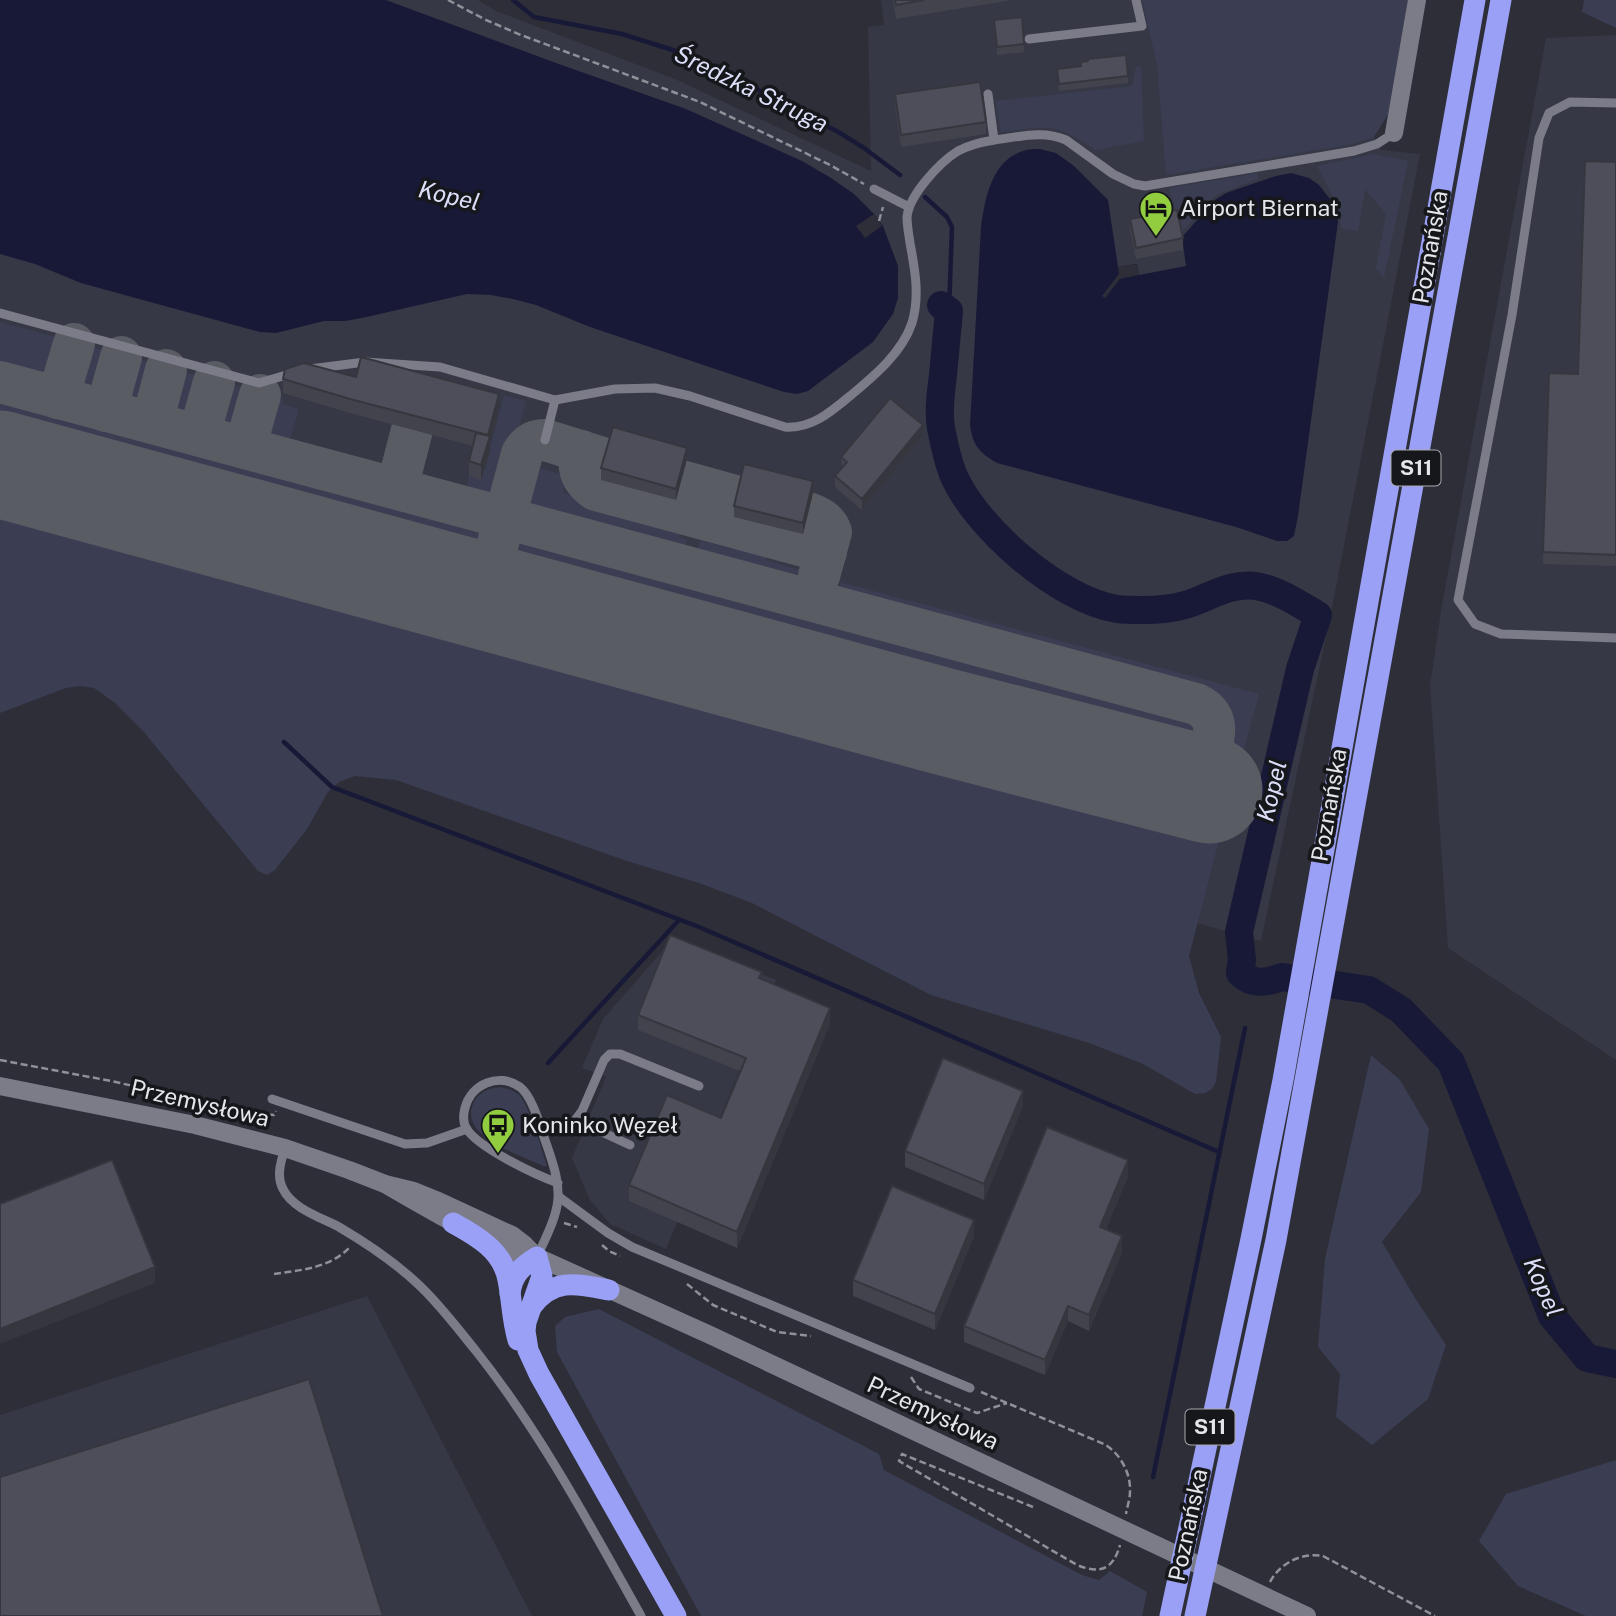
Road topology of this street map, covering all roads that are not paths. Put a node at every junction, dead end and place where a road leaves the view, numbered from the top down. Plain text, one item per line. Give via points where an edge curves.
1 (1136, 0) edge
2 (1418, 0) edge
3 (1475, 0) edge
4 (1501, 0) edge
5 (1029, 39) dead end
6 (988, 94) dead end
7 (1616, 103) edge
8 (1394, 133) joint
9 (994, 140) junction
10 (874, 189) road end
11 (909, 207) junction
12 (0, 313) edge
13 (555, 400) junction
14 (545, 440) dead end
15 (1616, 638) edge
16 (0, 1086) edge
17 (699, 1086) dead end
18 (276, 1100) road end
19 (573, 1123) junction
20 (467, 1129) junction
21 (541, 1129) junction
22 (630, 1146) dead end
23 (285, 1148) junction
24 (558, 1183) junction
25 (385, 1184) junction
26 (559, 1197) junction
27 (453, 1223) junction
28 (537, 1257) junction
29 (609, 1290) junction
30 (510, 1294) junction
31 (531, 1308) junction
32 (539, 1374) junction
33 (970, 1388) dead end
34 (641, 1616) edge
35 (676, 1616) edge
36 (1170, 1616) edge
37 (1195, 1616) edge
38 (1307, 1616) edge

1 - 5 lane via 1142,26
2 - 8 street
3 - 36 highway, Poznańska / S11 via 1296,1006
4 - 37 highway, Poznańska / S11 via 1276,1240
6 - 9 lane
7 - 15 lane via 1570,102 1549,113 1539,138 1512,316 1458,600 1475,624 1501,634
8 - 9 lane via 1354,151 1145,186 1123,180 1056,136
9 - 11 lane via 968,146 949,157
10 - 11 lane
11 - 13 lane via 916,286 911,327 878,372 818,420 785,427 656,388 615,388
12 - 13 lane via 259,383 298,371 381,362 440,367
13 - 14 lane
16 - 23 street, Przemysłowa via 183,1122
17 - 19 lane via 610,1054
18 - 20 lane via 405,1144 427,1143
19 - 21 lane
19 - 22 lane
20 - 21 lane via 463,1117 468,1098 477,1087 498,1080 522,1088
20 - 24 lane via 484,1147
21 - 24 lane
23 - 25 street, Przemysłowa
23 - 34 lane via 279,1168 289,1198 399,1267 431,1297 494,1374 554,1464
24 - 26 lane
25 - 27 street, Przemysłowa
25 - 28 street, Przemysłowa via 414,1191 512,1235
26 - 28 lane
26 - 33 lane via 632,1247
27 - 28 street, Przemysłowa via 506,1251
27 - 30 highway via 494,1252 504,1268
28 - 29 street, Przemysłowa
28 - 30 highway via 512,1280
28 - 31 highway via 542,1276
29 - 31 highway via 560,1285
29 - 38 street, Przemysłowa
30 - 32 highway via 519,1341
31 - 32 highway via 525,1339
32 - 35 highway

